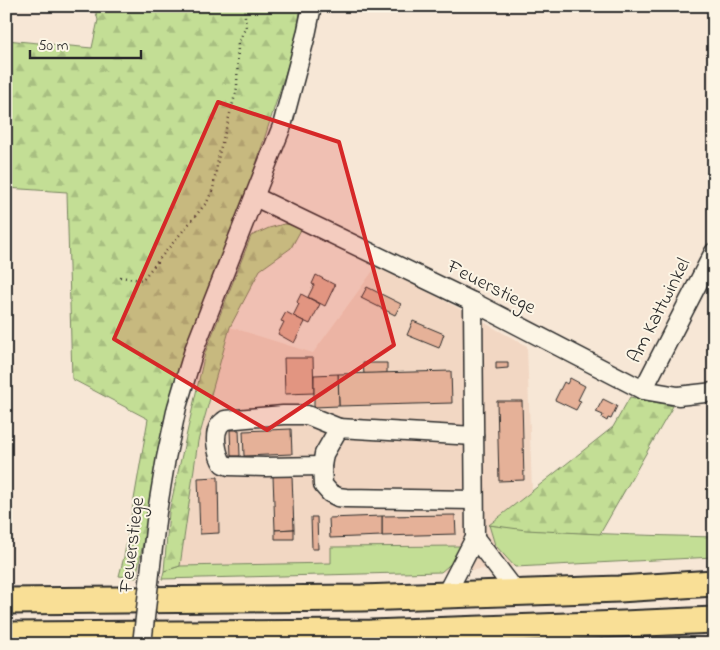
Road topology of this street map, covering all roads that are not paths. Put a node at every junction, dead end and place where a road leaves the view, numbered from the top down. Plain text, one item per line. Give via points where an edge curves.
1 (312, 6) edge
2 (255, 196) junction
3 (714, 252) edge
4 (473, 302) junction
5 (643, 390) junction
6 (714, 392) edge
7 (339, 428) junction
8 (474, 436) junction
9 (322, 466) junction
10 (474, 500) junction
11 (475, 538) junction
12 (714, 583) edge
13 (517, 592) junction
14 (446, 594) junction
15 (6, 601) edge
16 (714, 620) edge
17 (6, 635) edge
18 (142, 644) edge

1 - 2 street, Feuerstiege via 282,126
2 - 4 street, Feuerstiege
2 - 18 street, Feuerstiege, bridge via 194,350 177,407 157,512
3 - 5 street, Am Kattwinkel
4 - 5 street, Feuerstiege
4 - 8 street
5 - 6 street, Feuerstiege via 678,396
7 - 8 street
7 - 9 street via 324,454
7 - 9 street via 307,415 225,420 218,427 216,437 223,464
8 - 10 street
9 - 10 street via 323,484 338,497
10 - 11 street
11 - 13 street
11 - 14 street
12 - 13 highway
13 - 14 highway
14 - 15 highway via 362,598
16 - 17 highway via 371,633

